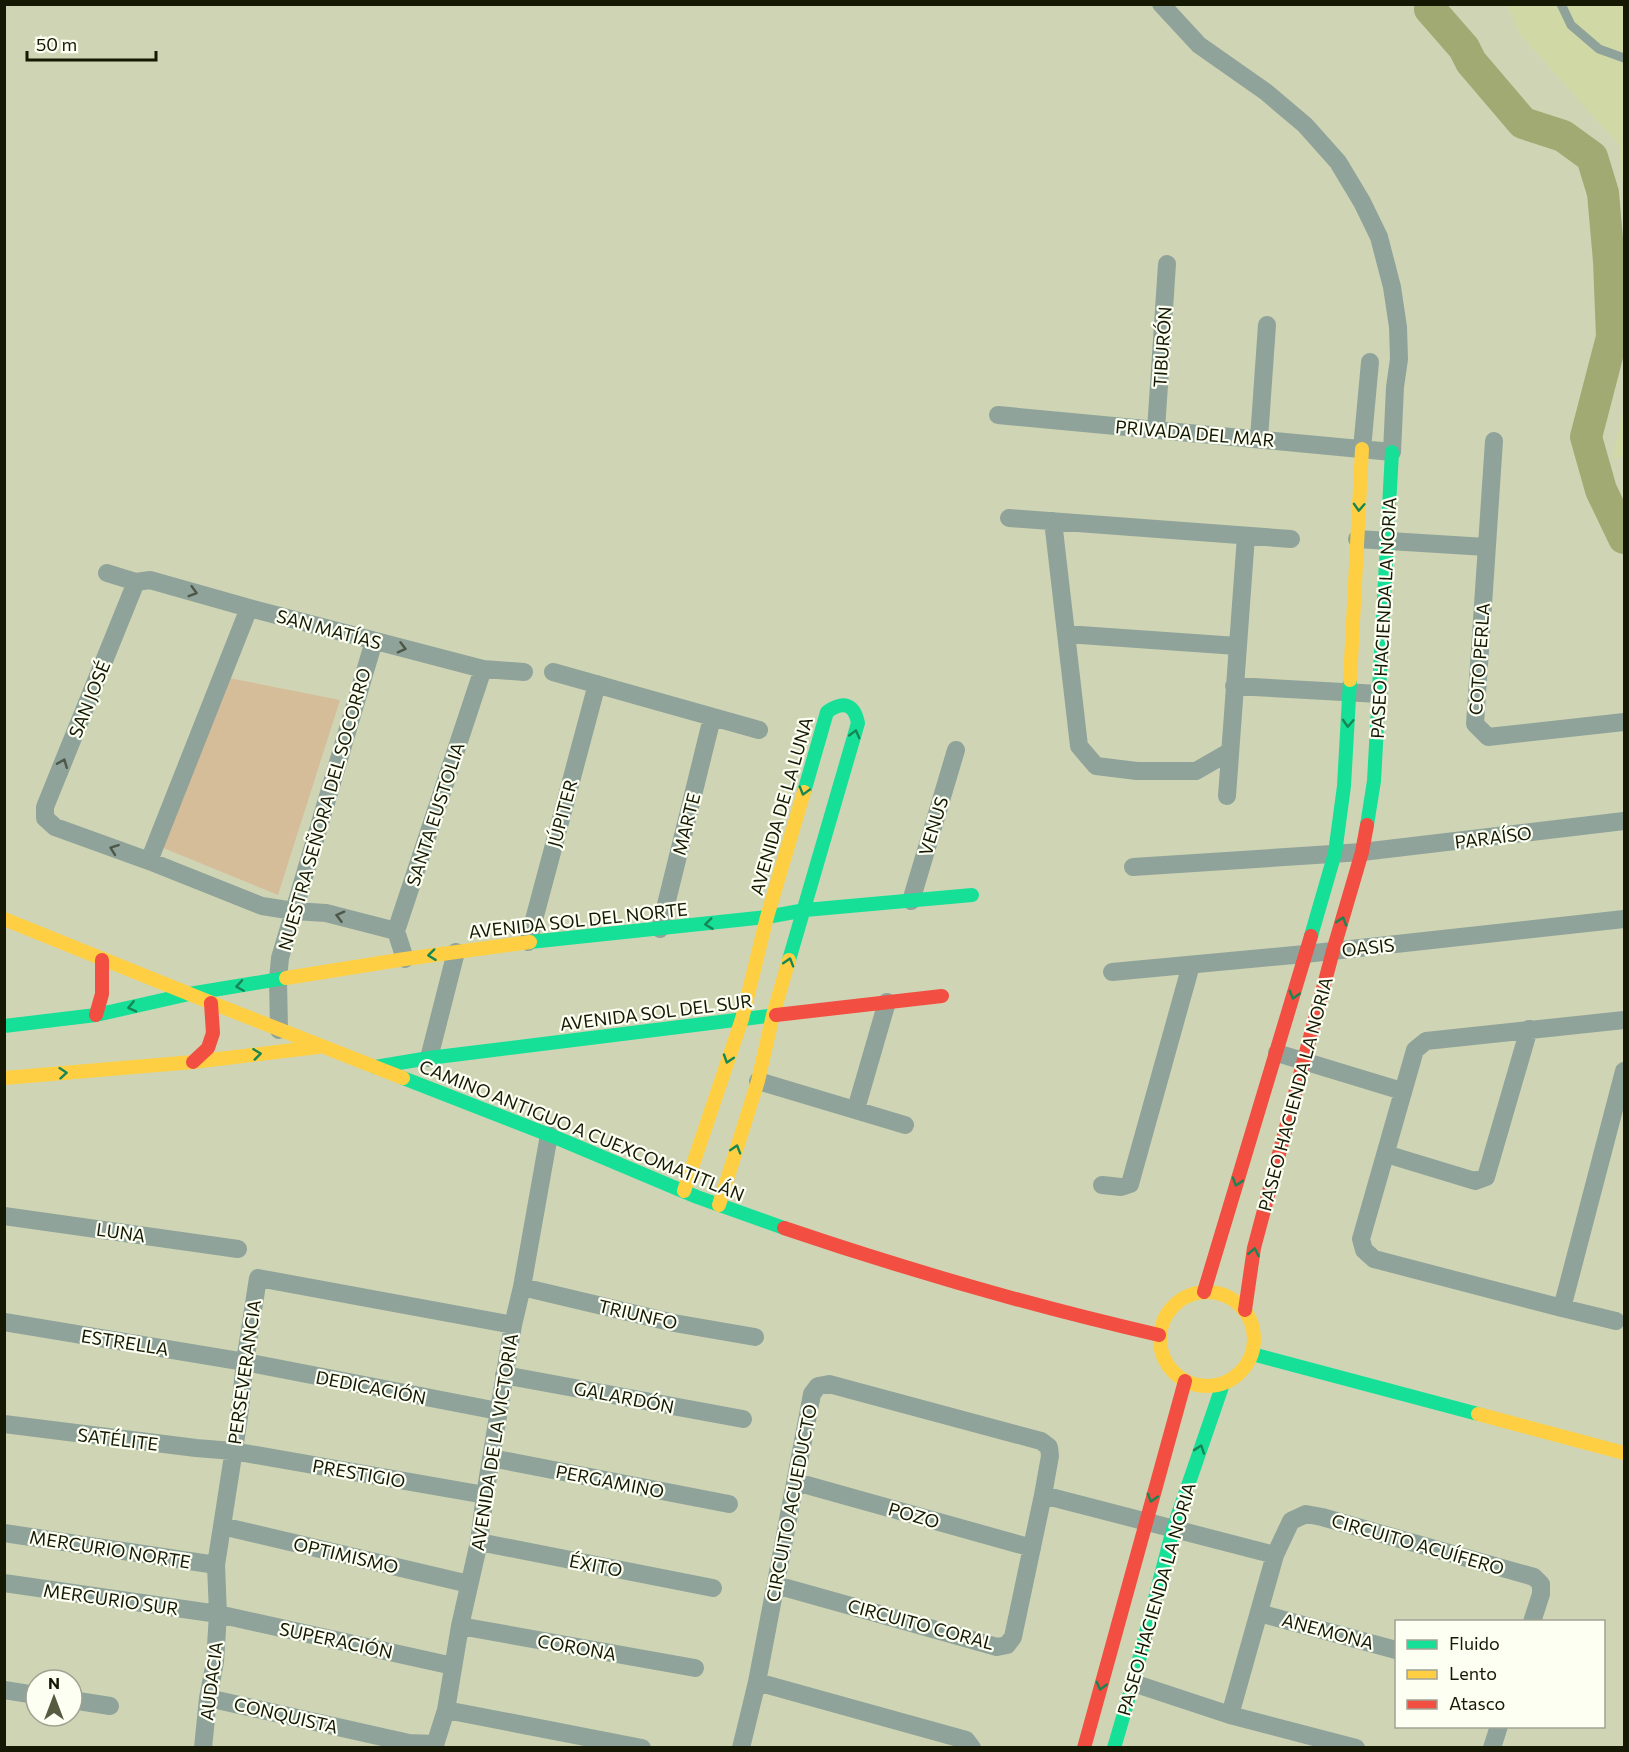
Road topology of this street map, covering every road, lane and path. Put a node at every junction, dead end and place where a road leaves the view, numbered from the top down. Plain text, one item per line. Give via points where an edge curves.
1 (1161, 4) edge
2 (1561, 4) edge
3 (1624, 58) edge
4 (1167, 264) dead end
5 (1268, 325) dead end
6 (1370, 362) dead end
7 (998, 416) dead end
8 (1156, 430) junction
9 (1259, 439) junction
10 (1494, 441) dead end
11 (1362, 449) junction
12 (1392, 452) junction
13 (1009, 518) dead end
14 (1053, 521) junction
15 (1246, 536) junction
16 (1291, 539) dead end
17 (1358, 539) junction
18 (1387, 541) junction
19 (1486, 547) junction
20 (108, 573) dead end
21 (136, 582) junction
22 (249, 608) junction
23 (1066, 634) junction
24 (374, 641) junction
25 (1237, 646) junction
26 (483, 669) junction
27 (524, 672) dead end
28 (553, 672) dead end
29 (597, 684) junction
30 (1234, 687) junction
31 (1349, 693) junction
32 (1378, 694) junction
33 (712, 718) junction
34 (1624, 722) edge
35 (759, 730) dead end
36 (956, 750) dead end
37 (1229, 752) junction
38 (813, 762) junction
39 (845, 772) junction
40 (1227, 796) dead end
41 (1624, 821) edge
42 (1335, 852) junction
43 (1362, 852) junction
44 (148, 861) junction
45 (1133, 867) dead end
46 (972, 895) dead end
47 (911, 901) junction
48 (804, 910) junction
49 (294, 911) junction
50 (768, 917) junction
51 (1624, 919) edge
52 (4, 920) edge
53 (660, 929) junction
54 (396, 931) junction
55 (528, 942) junction
56 (1333, 951) junction
57 (456, 952) junction
58 (1305, 954) junction
59 (405, 959) junction
60 (102, 960) junction
61 (1191, 965) junction
62 (1112, 972) dead end
63 (278, 979) junction
64 (189, 994) junction
65 (942, 996) dead end
66 (887, 1002) junction
67 (211, 1003) junction
68 (96, 1015) junction
69 (773, 1015) junction
70 (742, 1019) junction
71 (1624, 1020) edge
72 (4, 1026) edge
73 (1529, 1029) junction
74 (279, 1030) junction
75 (320, 1046) junction
76 (1277, 1053) junction
77 (429, 1058) junction
78 (1305, 1061) junction
79 (193, 1062) junction
80 (375, 1067) junction
81 (1624, 1071) edge
82 (4, 1078) edge
83 (758, 1081) junction
84 (1402, 1090) junction
85 (856, 1109) junction
86 (905, 1125) dead end
87 (549, 1135) junction
88 (1386, 1154) junction
89 (1102, 1185) dead end
90 (684, 1191) junction
91 (719, 1205) junction
92 (4, 1216) edge
93 (238, 1249) dead end
94 (522, 1287) junction
95 (1204, 1292) junction
96 (1562, 1308) junction
97 (1245, 1310) junction
98 (1616, 1321) dead end
99 (4, 1322) edge
100 (513, 1325) junction
101 (1159, 1335) junction
102 (755, 1337) dead end
103 (1252, 1354) junction
104 (244, 1362) junction
105 (504, 1375) junction
106 (1185, 1381) junction
107 (1223, 1384) junction
108 (498, 1411) junction
109 (743, 1419) dead end
110 (4, 1424) edge
111 (1048, 1447) joint
112 (233, 1451) junction
113 (1624, 1453) edge
114 (491, 1458) junction
115 (796, 1482) junction
116 (484, 1495) junction
117 (1043, 1495) junction
118 (729, 1504) dead end
119 (1145, 1522) junction
120 (222, 1526) junction
121 (1173, 1529) junction
122 (4, 1533) edge
123 (479, 1542) junction
124 (1032, 1548) junction
125 (1275, 1555) junction
126 (216, 1565) junction
127 (4, 1582) edge
128 (469, 1584) junction
129 (776, 1585) junction
130 (713, 1588) dead end
131 (1259, 1613) junction
132 (218, 1614) junction
133 (1533, 1620) edge
134 (460, 1626) junction
135 (1395, 1650) edge
136 (453, 1666) junction
137 (694, 1668) dead end
138 (757, 1682) junction
139 (1133, 1683) junction
140 (4, 1690) edge
141 (24, 1693) edge
142 (208, 1698) junction
143 (84, 1702) edge
144 (110, 1706) dead end
145 (446, 1710) junction
146 (1230, 1715) junction
147 (1498, 1728) edge
148 (409, 1745) edge
149 (434, 1746) edge
150 (203, 1748) edge
151 (642, 1748) edge
152 (741, 1748) edge
153 (972, 1748) edge
154 (1084, 1748) edge
155 (1114, 1748) edge
156 (1356, 1748) edge
157 (1492, 1748) edge

1 - 12 street, PASEO HACIENDA LA NORIA via 1199,45 1305,125 1338,162 1362,202 1379,237 1398,327
2 - 3 lane via 1571,25 1599,49
4 - 8 street, TIBURÓN
5 - 9 street
6 - 11 street, PASEO HACIENDA LA NORIA
7 - 8 street, PRIVADA DEL MAR
8 - 9 street, PRIVADA DEL MAR
9 - 11 street, PRIVADA DEL MAR
10 - 19 street, COTO PERLA
11 - 12 street, PRIVADA DEL MAR
11 -> 17 street, PASEO HACIENDA LA NORIA
12 - 18 street, PASEO HACIENDA LA NORIA
13 - 14 street
14 - 15 street
14 - 23 street
15 - 16 street
15 - 25 street
17 - 18 street
17 - 31 street, PASEO HACIENDA LA NORIA
18 - 19 street
18 - 32 street, PASEO HACIENDA LA NORIA
19 - 34 street, COTO PERLA via 1475,724 1488,737
20 - 21 street, SAN MATÍAS
21 -> 22 street, SAN MATÍAS via 150,580
44 -> 21 street, SAN JOSÉ via 55,827 45,818 45,807
22 - 24 street, SAN MATÍAS
22 - 44 street
23 - 25 street
23 - 37 street via 1079,746 1096,766 1196,771
24 -> 26 street, SAN MATÍAS
24 - 49 street, NUESTRA SEÑORA DEL SOCORRO
25 - 30 street
26 - 27 street, SAN MATÍAS
26 - 54 street, SANTA EUSTOLIA
28 - 29 street
29 - 33 street
29 - 55 street, JÚPITER
30 - 31 street
30 - 37 street
31 - 32 street
31 -> 42 street, PASEO HACIENDA LA NORIA via 1344,786
32 - 43 street, PASEO HACIENDA LA NORIA via 1374,781
33 - 35 street
33 - 53 street, MARTE
36 - 47 street, VENUS
37 - 40 street
38 - 39 street
39 -> 38 street, AVENIDA DE LA LUNA via 858,723 852,707 835,706 828,712
38 -> 50 street, AVENIDA DE LA LUNA
39 - 48 street, AVENIDA DE LA LUNA
41 - 43 street, PARAÍSO
42 - 43 street, PARAÍSO
42 - 45 street
42 - 58 street, PASEO HACIENDA LA NORIA
56 -> 43 street, PASEO HACIENDA LA NORIA
44 - 49 street via 262,906
46 - 47 street, AVENIDA SOL DEL NORTE
47 - 48 street, AVENIDA SOL DEL NORTE
48 - 50 street, AVENIDA SOL DEL NORTE
69 -> 48 street, AVENIDA DE LA LUNA
54 -> 49 street via 326,913
49 - 63 street, NUESTRA SEÑORA DEL SOCORRO
50 -> 53 street, AVENIDA SOL DEL NORTE
50 - 70 street, AVENIDA DE LA LUNA
51 - 56 street, OASIS
52 - 60 street, CAMINO ANTIGUO A CUEXCOMATITLÁN
53 - 55 street, AVENIDA SOL DEL NORTE
54 - 59 street
55 - 57 street, AVENIDA SOL DEL NORTE
56 - 58 street, OASIS
56 - 78 street, PASEO HACIENDA LA NORIA
57 -> 59 street, AVENIDA SOL DEL NORTE
57 - 77 street
58 - 61 street, OASIS
58 -> 76 street, PASEO HACIENDA LA NORIA
59 - 63 street, AVENIDA SOL DEL NORTE
60 - 64 street, CAMINO ANTIGUO A CUEXCOMATITLÁN
60 - 68 street via 102,994
61 - 62 street, OASIS
61 - 89 street via 1130,1184
63 -> 64 street, AVENIDA SOL DEL NORTE
63 - 74 street, NUESTRA SEÑORA DEL SOCORRO
64 - 67 street, CAMINO ANTIGUO A CUEXCOMATITLÁN
64 -> 68 street, AVENIDA SOL DEL NORTE
65 - 66 street, AVENIDA SOL DEL SUR
66 - 69 street, AVENIDA SOL DEL SUR
66 - 85 street
67 - 74 street, CAMINO ANTIGUO A CUEXCOMATITLÁN
67 - 79 street via 213,1033 208,1048
68 - 72 street, AVENIDA SOL DEL NORTE
69 - 70 street, AVENIDA SOL DEL SUR
69 - 83 street, AVENIDA DE LA LUNA
70 - 77 street, AVENIDA SOL DEL SUR
70 -> 90 street, AVENIDA DE LA LUNA
71 - 73 street
73 - 84 street via 1426,1041 1415,1050
73 - 88 street via 1486,1177 1475,1181
74 - 75 street, CAMINO ANTIGUO A CUEXCOMATITLÁN
79 -> 75 street
75 - 80 street, CAMINO ANTIGUO A CUEXCOMATITLÁN
76 - 78 street
76 -> 95 street, PASEO HACIENDA LA NORIA
77 - 80 street, AVENIDA SOL DEL SUR
78 - 84 street
97 -> 78 street, PASEO HACIENDA LA NORIA via 1254,1248
82 -> 79 street
80 - 87 street, CAMINO ANTIGUO A CUEXCOMATITLÁN
81 - 96 street
83 - 85 street
91 -> 83 street, AVENIDA DE LA LUNA
84 - 88 street
85 - 86 street
87 - 90 street, CAMINO ANTIGUO A CUEXCOMATITLÁN
87 - 94 street, AVENIDA DE LA VICTORIA
88 - 96 street via 1361,1239 1374,1259
90 - 91 street, CAMINO ANTIGUO A CUEXCOMATITLÁN
91 - 101 street, CAMINO ANTIGUO A CUEXCOMATITLÁN via 902,1267 1093,1321
92 - 93 street, LUNA
94 - 100 street, AVENIDA DE LA VICTORIA
94 - 102 street, TRIUNFO via 674,1323
95 - 97 street via 1233,1299
95 - 101 street via 1173,1305
96 - 98 street
97 - 103 street via 1254,1331
99 - 104 street, ESTRELLA
100 - 104 street, PERSEVERANCIA via 258,1278
100 - 105 street, AVENIDA DE LA VICTORIA
101 - 106 street via 1171,1370
103 - 107 street via 1236,1377
103 - 113 street
104 - 108 street, DEDICACIÓN
104 - 112 street, PERSEVERANCIA
105 - 108 street, AVENIDA DE LA VICTORIA
105 - 109 street, GALARDÓN
106 - 107 street
106 -> 119 street, PASEO HACIENDA LA NORIA
121 -> 107 street, PASEO HACIENDA LA NORIA
108 - 114 street, AVENIDA DE LA VICTORIA
110 - 112 street, SATÉLITE
111 - 115 street, CIRCUITO ACUEDUCTO via 1041,1441 829,1384 818,1386 812,1394
111 - 117 street, CIRCUITO CORAL
112 - 116 street, PRESTIGIO
112 - 120 street, PERSEVERANCIA
114 - 116 street, AVENIDA DE LA VICTORIA
114 - 118 street, PERGAMINO
115 - 124 street, POZO
115 - 129 street, CIRCUITO ACUEDUCTO
116 - 123 street, AVENIDA DE LA VICTORIA
117 - 119 street
117 - 124 street, CIRCUITO CORAL
119 - 121 street
119 -> 154 street, PASEO HACIENDA LA NORIA
120 - 126 street, PERSEVERANCIA
120 - 128 street, OPTIMISMO
121 - 125 street
121 - 139 street, PASEO HACIENDA LA NORIA
122 - 126 street, MERCURIO NORTE
123 - 128 street, AVENIDA DE LA VICTORIA
123 - 130 street, ÉXITO
124 - 129 street, CIRCUITO CORAL via 1013,1637 1007,1645 997,1647
125 - 131 street, CIRCUITO ACUÍFERO
125 - 133 street, CIRCUITO ACUÍFERO via 1291,1521 1306,1514 1322,1517 1534,1577 1541,1584 1541,1594
126 - 132 street, PERSEVERANCIA
127 - 132 street, MERCURIO SUR
128 - 134 street, AVENIDA DE LA VICTORIA
129 - 138 street, CIRCUITO ACUEDUCTO
131 - 135 street, ANEMONA
131 - 146 street, CIRCUITO ACUÍFERO
132 - 136 street, SUPERACIÓN
132 - 142 street, AUDACIA
134 - 136 street, AVENIDA DE LA VICTORIA
134 - 137 street, CORONA
136 - 145 street, AVENIDA DE LA VICTORIA
138 - 152 street, CIRCUITO ACUEDUCTO
138 - 153 street via 966,1740
139 - 146 street
139 - 155 street, PASEO HACIENDA LA NORIA
140 - 141 street
142 - 148 street, CONQUISTA
142 - 150 street, AUDACIA
143 - 144 street
145 - 149 street, AVENIDA DE LA VICTORIA
145 - 151 street
146 - 156 street
147 - 157 street
148 - 149 street, CONQUISTA

